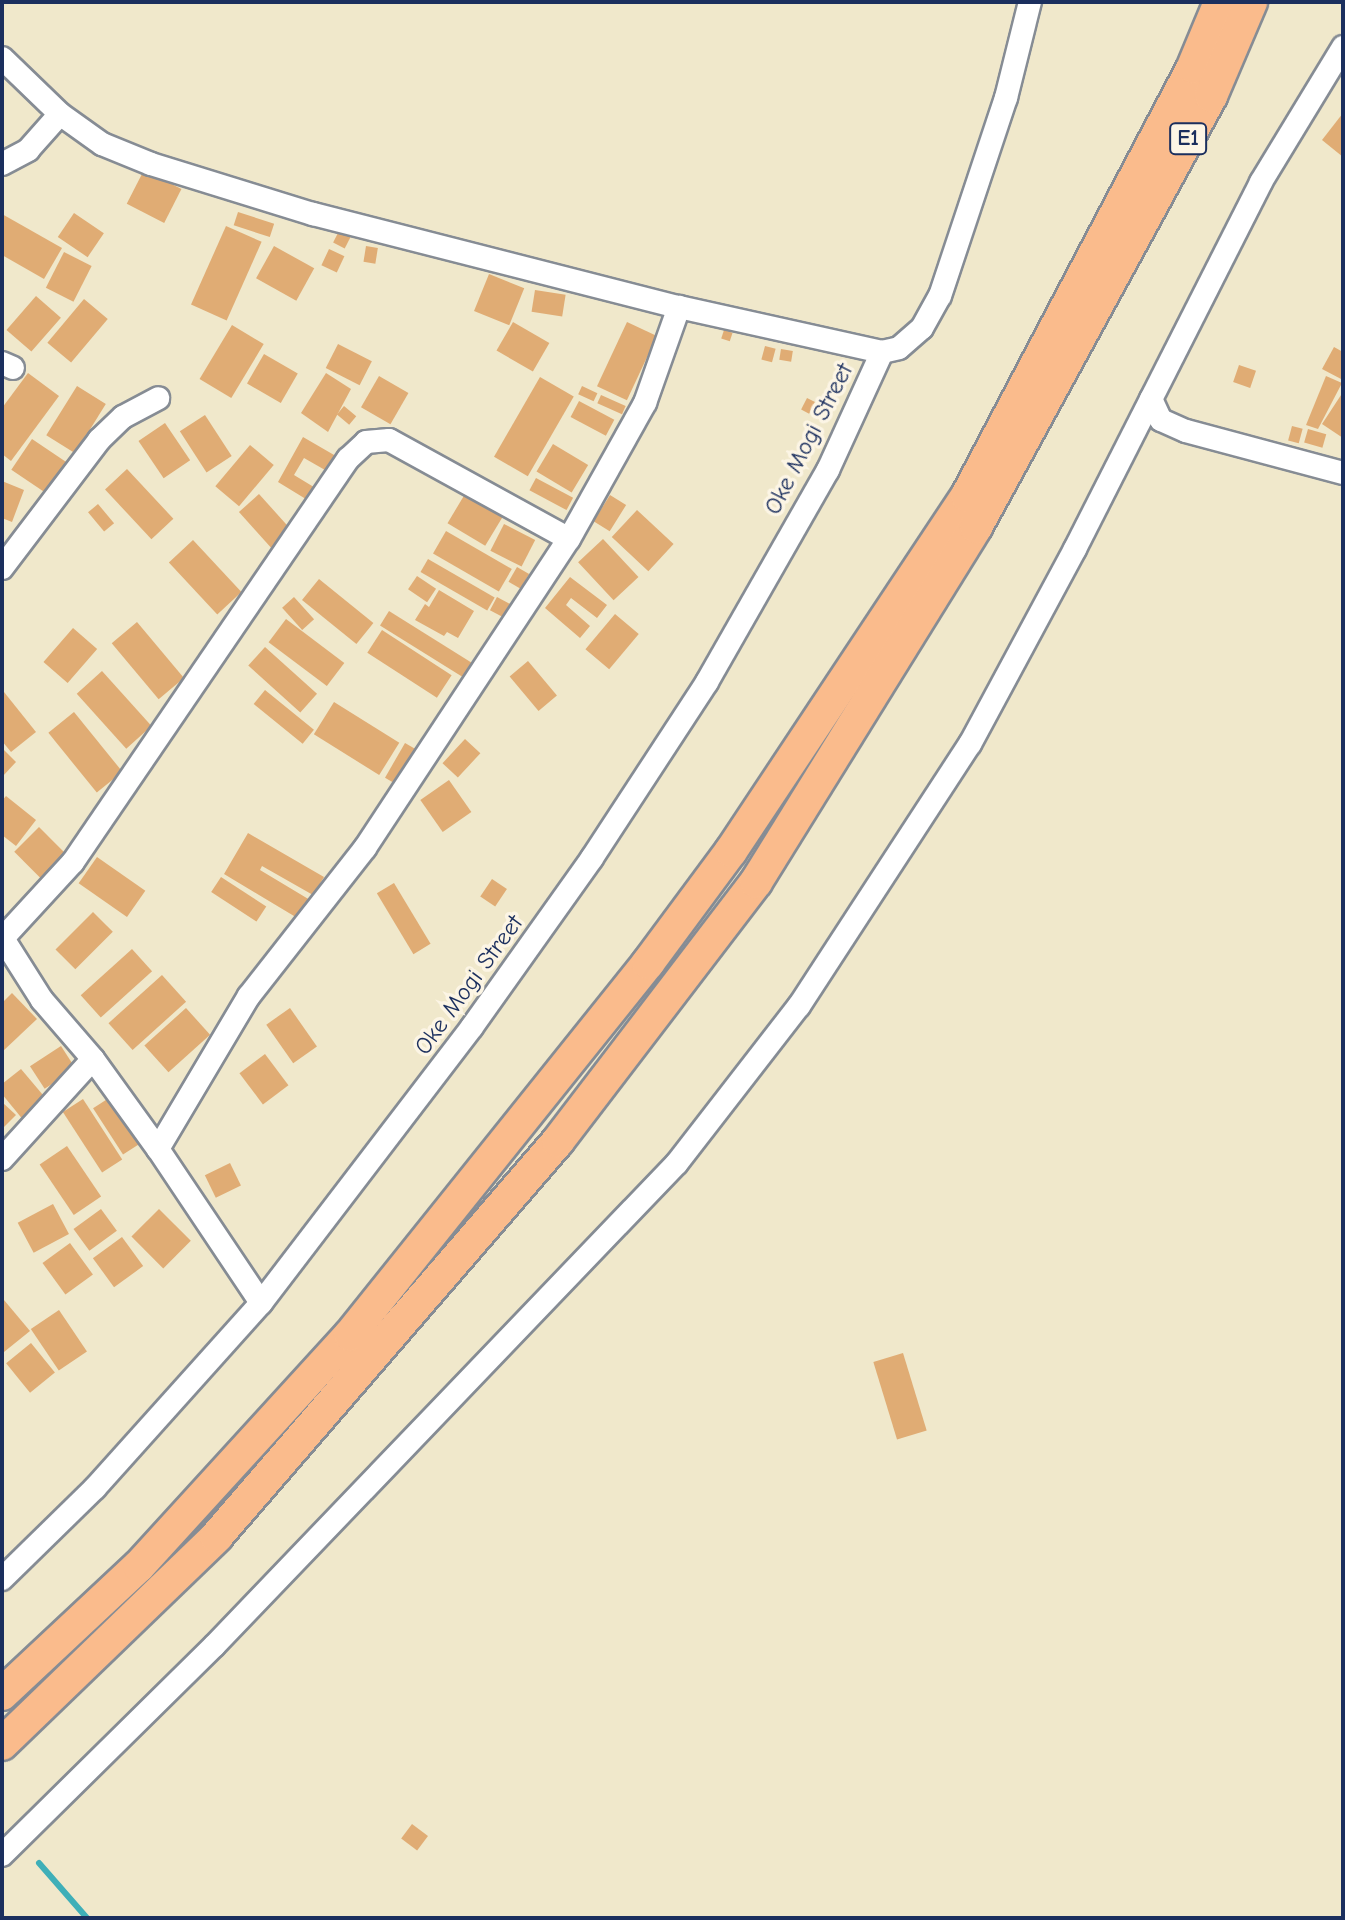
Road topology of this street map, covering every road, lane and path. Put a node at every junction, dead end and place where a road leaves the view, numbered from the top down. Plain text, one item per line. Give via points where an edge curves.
1 (1030, 2) edge
2 (1220, 2) edge
3 (1251, 2) edge
4 (1343, 47) edge
5 (2, 58) edge
6 (60, 114) junction
7 (2, 164) edge
8 (679, 307) junction
9 (882, 352) junction
10 (158, 398) dead end
11 (1151, 399) junction
12 (1343, 473) edge
13 (569, 539) junction
14 (2, 568) edge
15 (2, 937) edge
16 (93, 1059) junction
17 (158, 1149) junction
18 (2, 1159) edge
19 (261, 1303) junction
20 (2, 1579) edge
21 (2, 1694) edge
22 (2, 1744) edge
23 (2, 1855) edge

1 - 9 street via 1006,98 940,296 922,328 899,348
2 - 21 highway, E1 via 1193,67 967,496 731,851 648,963 350,1335 139,1566
3 - 22 highway, E1 via 1211,96 976,527 756,882 558,1141 216,1537
4 - 11 street via 1261,182
5 - 6 street
6 - 7 street via 28,150
6 - 8 street via 102,144 151,164
8 - 9 street
8 - 13 street via 645,403
9 - 19 street, Oke Mogi Street via 828,470 707,682 472,1027
10 - 14 street via 123,417 99,440
11 - 12 street via 1161,420 1186,431
11 - 23 street via 970,744 799,1006 677,1163 214,1646
13 - 15 street via 389,440 366,442 348,459 73,862
13 - 17 street via 365,848 249,996
15 - 16 street via 42,1000
16 - 17 street
16 - 18 street
17 - 19 street
19 - 20 street, Oke Mogi Street via 95,1488

